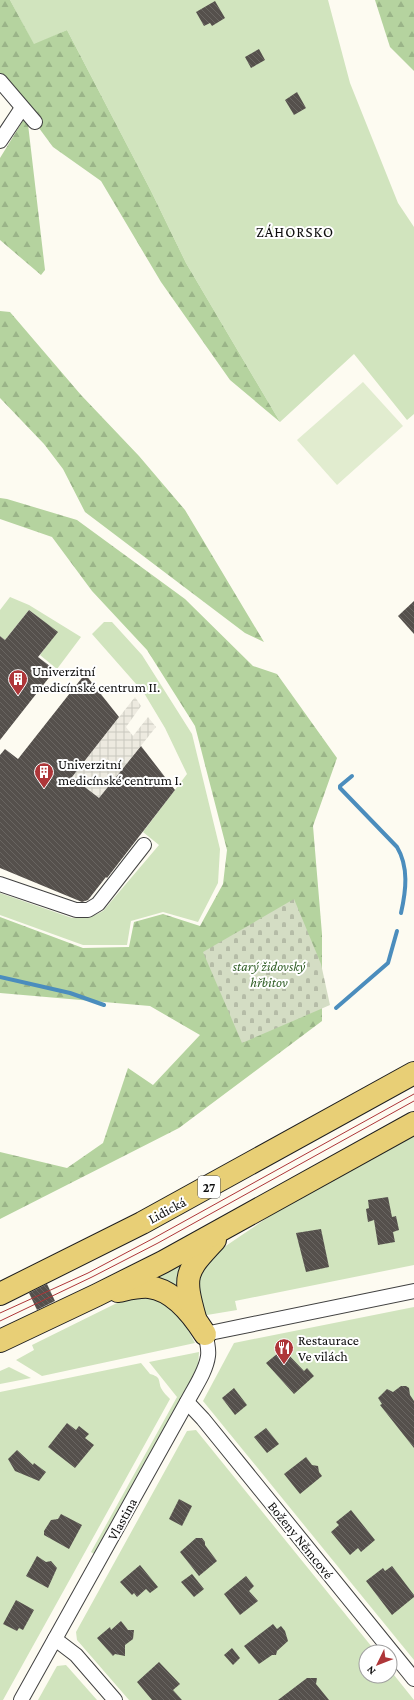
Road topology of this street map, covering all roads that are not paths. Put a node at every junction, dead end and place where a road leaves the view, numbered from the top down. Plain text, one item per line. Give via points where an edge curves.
1 (0, 81) edge
2 (22, 108) junction
3 (35, 122) dead end
4 (0, 141) edge
5 (144, 845) dead end
6 (0, 884) edge
7 (414, 1073) edge
8 (414, 1122) edge
9 (229, 1225) junction
10 (414, 1291) edge
11 (0, 1294) edge
12 (97, 1295) junction
13 (200, 1326) junction
14 (0, 1341) edge
15 (187, 1402) junction
16 (55, 1639) junction
17 (414, 1679) edge
18 (21, 1700) edge
19 (115, 1700) edge

1 - 2 street
2 - 3 street
2 - 4 street
5 - 6 street via 98,904 88,910 76,910
7 - 11 main road, Lidická / 27 via 168,1209
8 - 9 main road
9 - 12 main road
9 - 13 main road via 197,1258 188,1279 188,1295
10 - 13 street
12 - 13 main road via 135,1288 158,1289 168,1293
12 - 14 main road
13 - 15 street, Vlastina via 208,1345 208,1356 206,1366
15 - 16 street, Vlastina
15 - 17 street, Boženy Němcové
16 - 18 street, Vlastina
16 - 19 street via 76,1655

